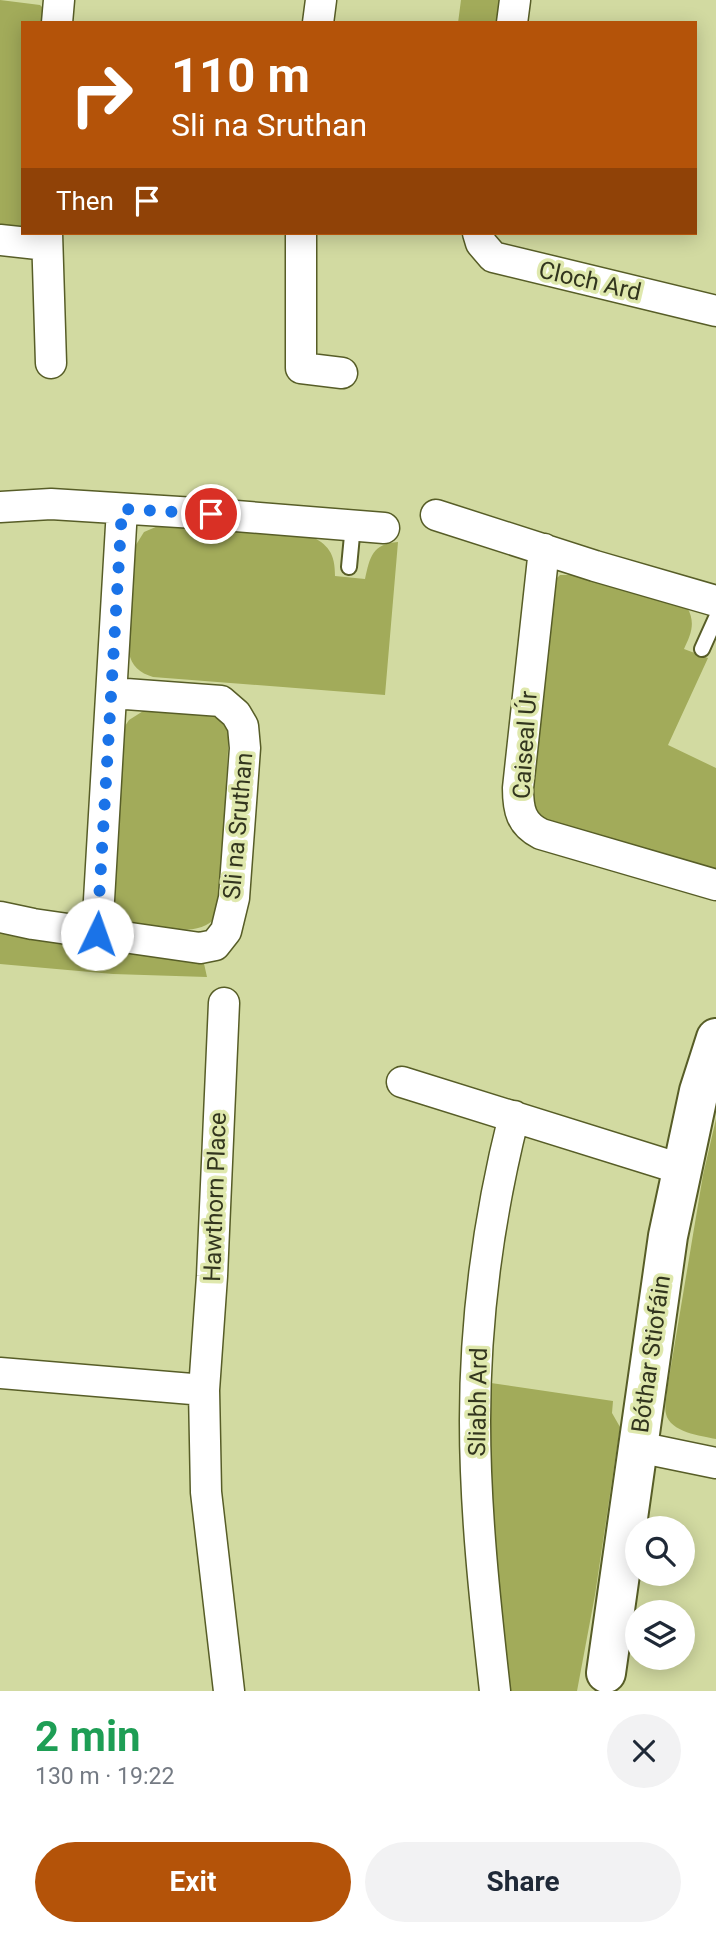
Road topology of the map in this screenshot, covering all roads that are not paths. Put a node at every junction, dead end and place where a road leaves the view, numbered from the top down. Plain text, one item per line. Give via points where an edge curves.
1 (59, 0) edge
2 (321, 0) edge
3 (515, 0) edge
4 (57, 21) edge
5 (318, 21) edge
6 (512, 21) edge
7 (301, 235) edge
8 (479, 235) edge
9 (47, 239) edge
10 (0, 240) edge
11 (716, 311) edge
12 (51, 362) dead end
13 (342, 373) dead end
14 (0, 508) edge
15 (122, 509) junction
16 (436, 514) dead end
17 (353, 525) junction
18 (384, 528) dead end
19 (544, 549) junction
20 (349, 567) dead end
21 (716, 601) edge
22 (716, 618) edge
23 (702, 649) dead end
24 (112, 693) junction
25 (716, 885) edge
26 (0, 917) edge
27 (97, 934) junction
28 (224, 1003) dead end
29 (716, 1038) edge
30 (402, 1082) dead end
31 (514, 1116) junction
32 (681, 1169) junction
33 (0, 1373) edge
34 (204, 1390) junction
35 (638, 1447) junction
36 (716, 1462) edge
37 (605, 1685) edge
38 (229, 1691) edge
39 (495, 1691) edge

1 - 4 street
2 - 5 street
3 - 6 street
7 - 13 street via 301,368
8 - 11 street, Cloch Ard via 494,257
9 - 10 street
9 - 12 street
14 - 15 street via 51,504
15 - 17 street
15 - 24 street
16 - 19 street
17 - 18 street
17 - 20 lane
19 - 21 street
19 - 25 street, Caiseal Úr via 518,788 521,817 541,834
22 - 23 lane
24 - 27 street
24 - 27 street, Sli na Sruthan via 220,701 243,726 245,748 234,898 226,931 215,945 200,948
26 - 27 street, Sli na Sruthan
28 - 34 street, Hawthorn Place
29 - 32 street, Bóthar Stiofáin
30 - 31 street
31 - 32 street
31 - 39 street, Sliabh Ard via 489,1241 476,1380 476,1459
32 - 35 street, Bóthar Stiofáin
33 - 34 street
34 - 38 street, Hawthorn Place via 206,1492
35 - 36 street
35 - 37 street, Bóthar Stiofáin

